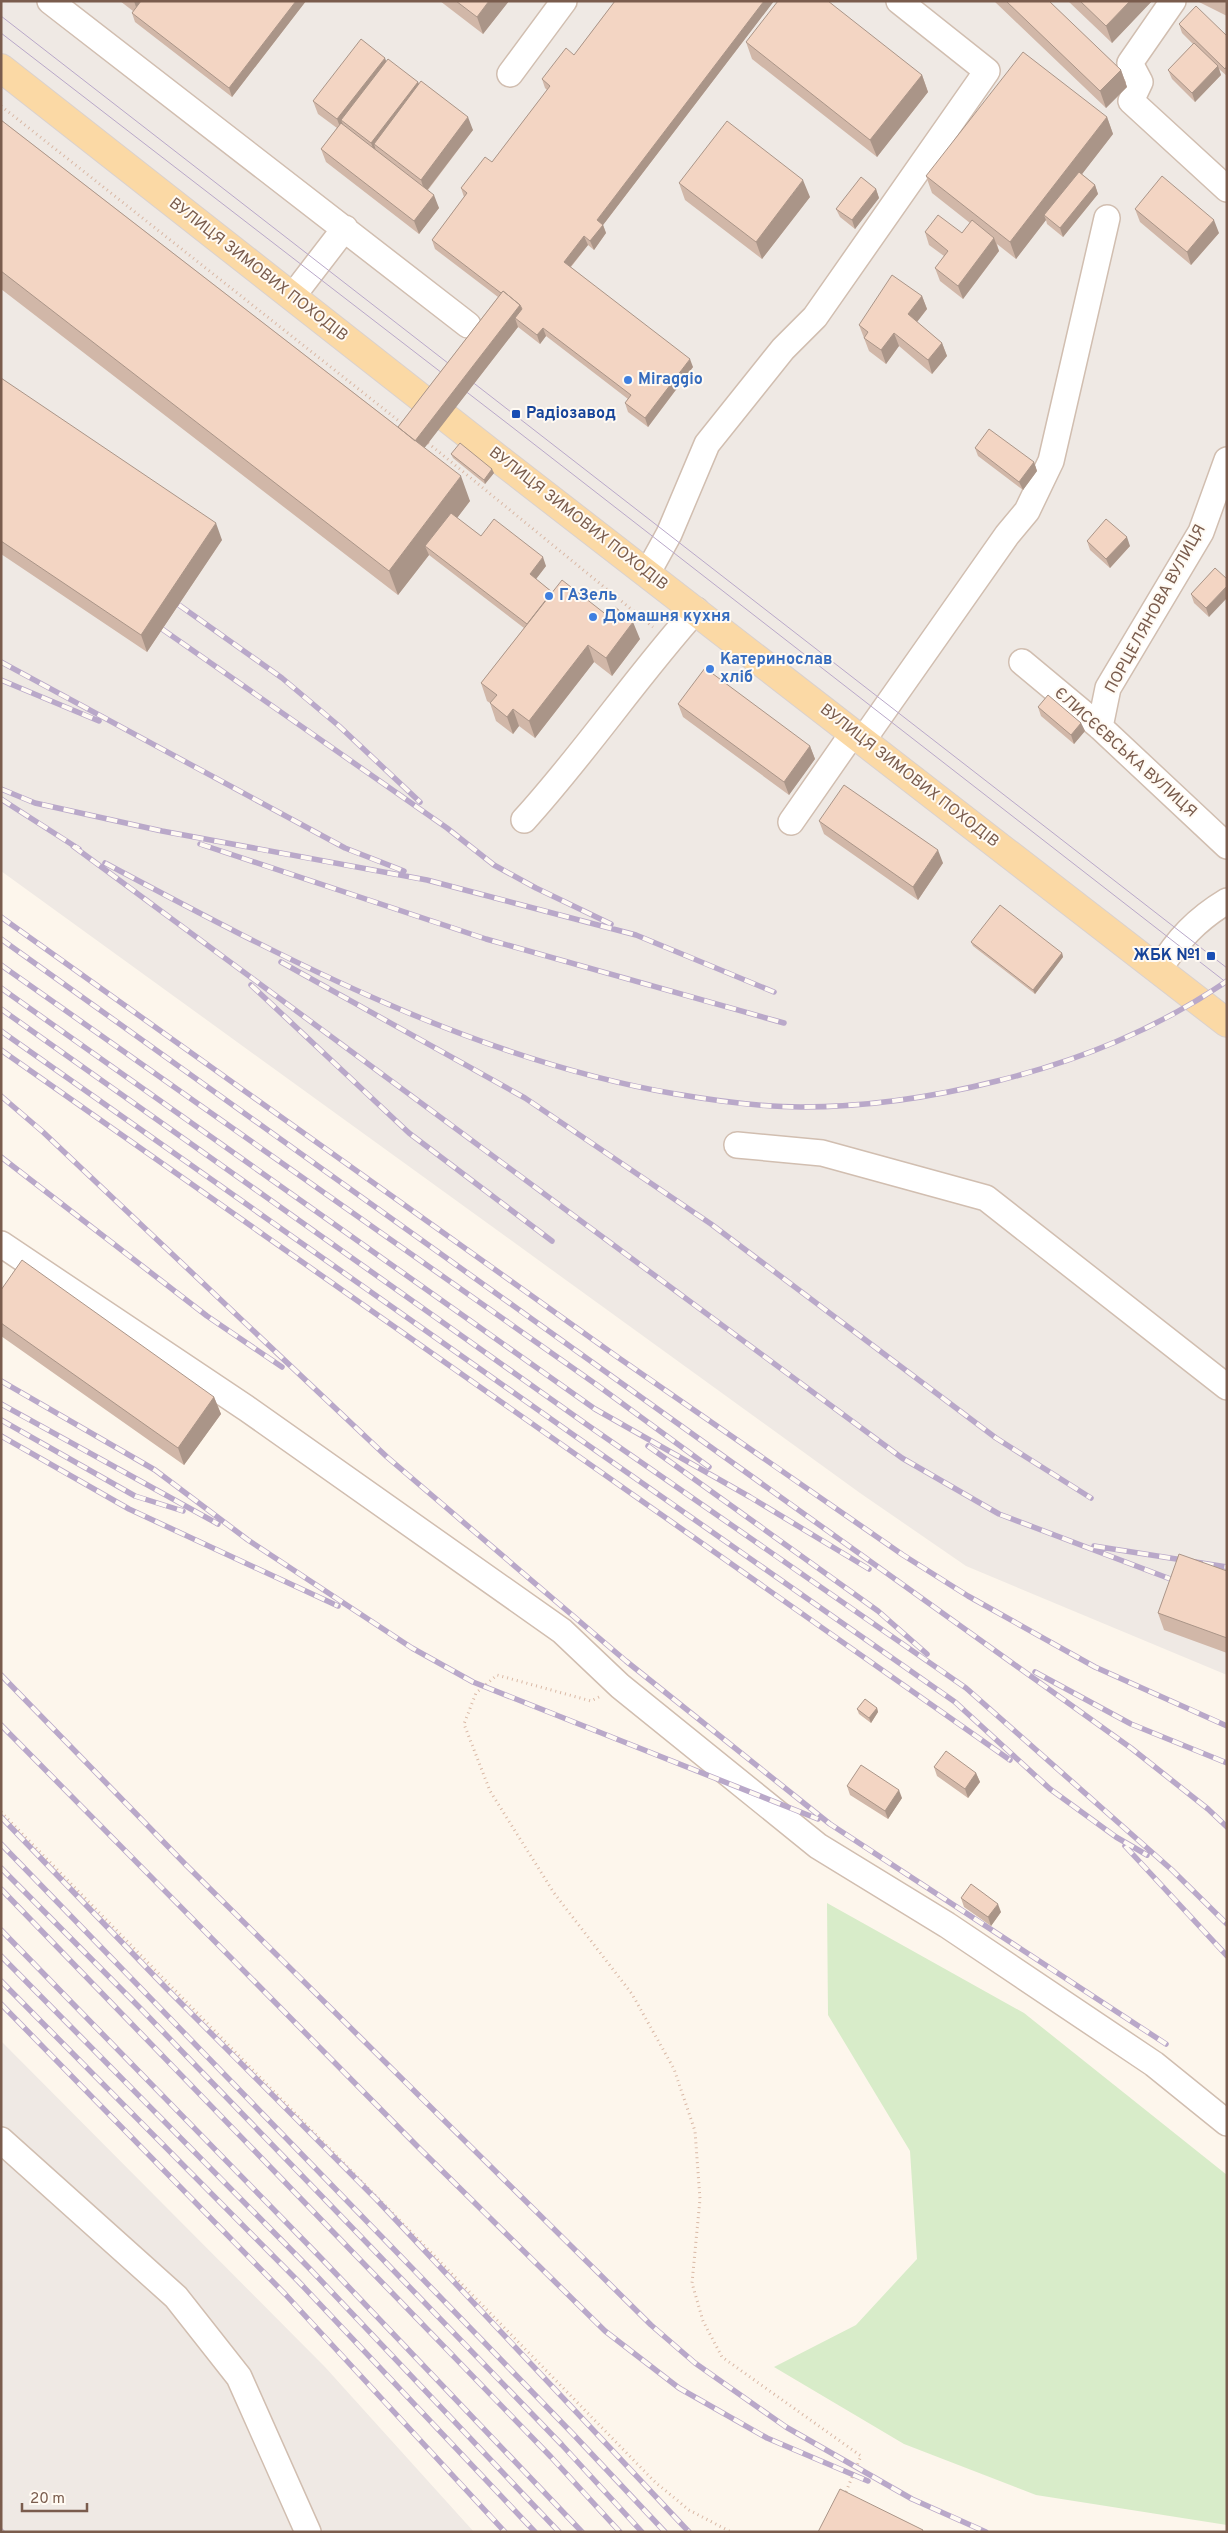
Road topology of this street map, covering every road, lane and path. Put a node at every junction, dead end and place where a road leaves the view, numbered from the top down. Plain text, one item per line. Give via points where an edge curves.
1 (50, 1) edge
2 (564, 1) edge
3 (899, 1) edge
4 (1171, 3) edge
5 (1, 68) edge
6 (510, 74) dead end
7 (1, 106) edge
8 (1227, 189) edge
9 (1106, 218) dead end
10 (344, 228) junction
11 (292, 297) junction
12 (468, 325) dead end
13 (411, 430) edge
14 (428, 443) edge
15 (1227, 460) edge
16 (1218, 508) edge
17 (648, 572) junction
18 (696, 610) junction
19 (669, 640) junction
20 (1022, 662) dead end
21 (1100, 727) junction
22 (858, 736) junction
23 (524, 820) dead end
24 (791, 822) dead end
25 (1227, 846) edge
26 (1227, 901) edge
27 (1159, 970) junction
28 (1227, 1023) edge
29 (737, 1145) dead end
30 (1, 1244) edge
31 (26, 1259) junction
32 (11, 1281) edge
33 (1227, 1387) edge
34 (620, 1686) junction
35 (1, 1812) edge
36 (1227, 2123) edge
37 (1, 2140) edge
38 (842, 2501) edge
39 (308, 2532) edge
40 (731, 2532) edge

1 - 10 street
2 - 6 street
3 - 17 street via 987,71 815,317 783,349 707,444 669,534
4 - 8 street via 1130,63 1140,82 1130,101
5 - 11 main road, ВУЛИЦЯ ЗИМОВИХ ПОХОДІВ
7 - 13 path
9 - 22 street via 1051,461 1026,511
10 - 11 street
10 - 12 street
11 - 17 main road, ВУЛИЦЯ ЗИМОВИХ ПОХОДІВ
14 - 19 path
15 - 16 street, ПОРЦЕЛЯНОВА ВУЛИЦЯ
16 - 21 street, ПОРЦЕЛЯНОВА ВУЛИЦЯ via 1108,688
17 - 18 main road, ВУЛИЦЯ ЗИМОВИХ ПОХОДІВ
18 - 19 street
18 - 22 main road, ВУЛИЦЯ ЗИМОВИХ ПОХОДІВ
19 - 23 street via 552,790
20 - 21 street, ЄЛИСЄЄВСЬКА ВУЛИЦЯ
21 - 25 street, ЄЛИСЄЄВСЬКА ВУЛИЦЯ
22 - 24 street
22 - 27 main road, ВУЛИЦЯ ЗИМОВИХ ПОХОДІВ
26 - 27 street via 1194,924
27 - 28 main road, ВУЛИЦЯ ЗИМОВИХ ПОХОДІВ
29 - 33 street via 822,1153 986,1198
30 - 31 street
31 - 32 street
31 - 34 street via 562,1631
34 - 36 street via 818,1846 947,1925 1137,2053
34 - 38 path via 591,1702 497,1675 476,1694 464,1724 490,1791 554,1893 632,1994 674,2069 695,2131 700,2199 692,2283 703,2321 722,2357 861,2456
35 - 40 path via 656,2482 689,2510
37 - 39 street via 176,2296 228,2362 239,2377

